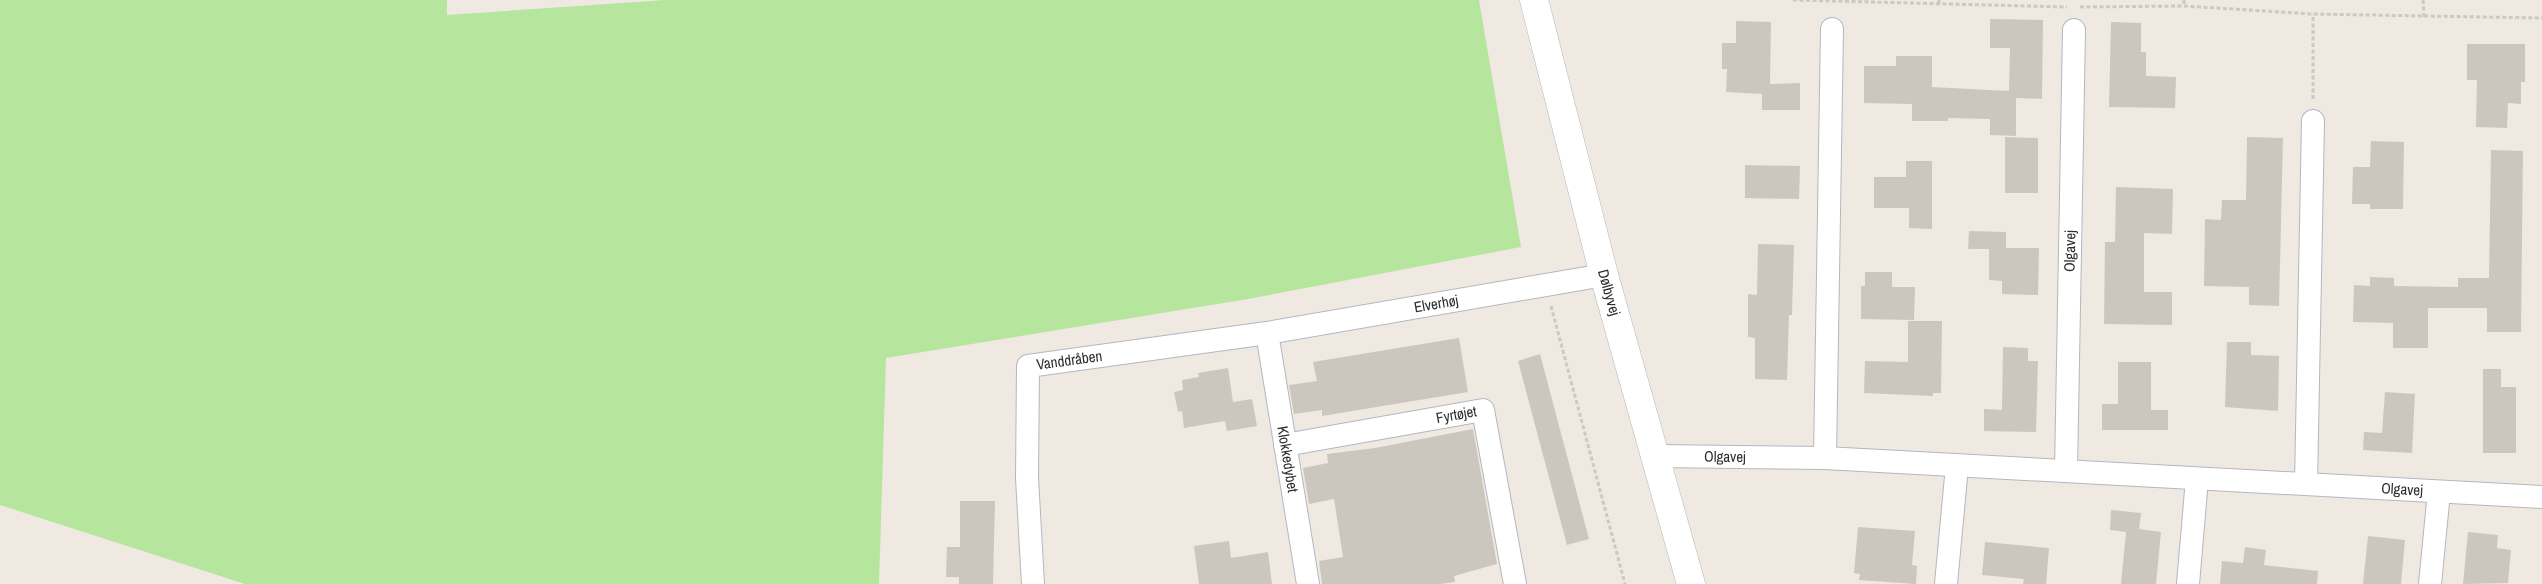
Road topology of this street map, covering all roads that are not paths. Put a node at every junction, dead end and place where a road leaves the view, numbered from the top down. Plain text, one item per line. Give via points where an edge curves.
1 (1534, 0) edge
2 (1832, 29) dead end
3 (2074, 30) dead end
4 (2312, 121) road end
5 (1604, 275) junction
6 (1267, 333) junction
7 (1285, 445) junction
8 (1655, 456) junction
9 (1824, 458) junction
10 (1957, 466) junction
11 (2066, 472) junction
12 (2197, 479) junction
13 (2306, 484) junction
14 (2439, 492) junction
15 (2542, 497) edge
16 (1033, 584) edge
17 (1308, 584) edge
18 (1515, 584) edge
19 (1691, 584) edge
20 (1946, 584) edge
21 (2188, 584) edge
22 (2430, 584) edge

1 - 5 street, Dølbyvej
2 - 9 street
3 - 11 street, Olgavej
4 - 13 street
5 - 6 street, Elverhøj
5 - 8 street, Dølbyvej
6 - 7 street, Klokkedybet
6 - 16 street, Vanddråben via 1028,366 1027,478
7 - 17 street, Klokkedybet
7 - 18 street, Fyrtøjet via 1483,410
8 - 9 street, Olgavej
8 - 19 street, Dølbyvej
9 - 10 street, Olgavej
10 - 11 street, Olgavej
10 - 20 street
11 - 12 street, Olgavej
12 - 13 street, Olgavej
12 - 21 street
13 - 14 street, Olgavej
14 - 15 street, Olgavej
14 - 22 street, Olgavej

